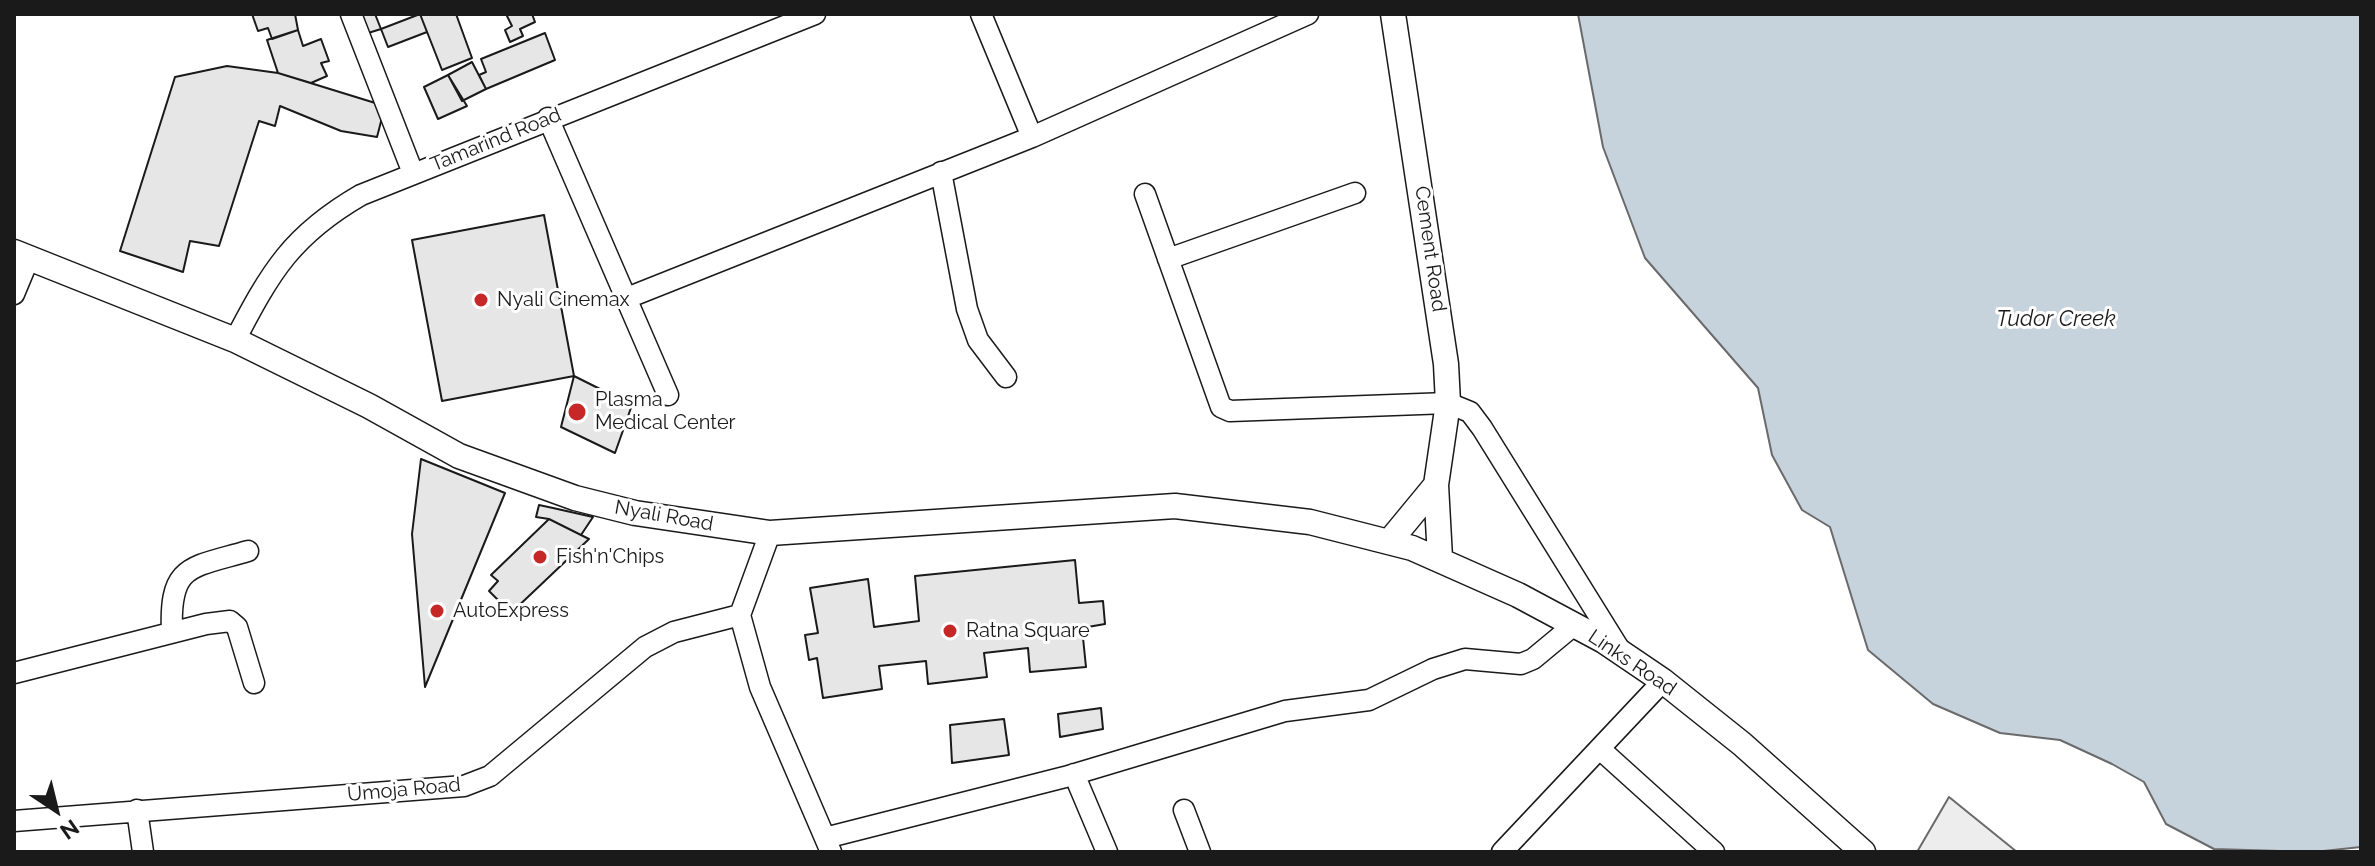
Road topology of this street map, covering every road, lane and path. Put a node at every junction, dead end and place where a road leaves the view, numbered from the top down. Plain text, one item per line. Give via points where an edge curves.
1 (351, 14) edge
2 (815, 14) edge
3 (981, 14) edge
4 (1308, 14) edge
5 (1393, 14) edge
6 (548, 118) junction
7 (1032, 137) junction
8 (941, 172) junction
9 (413, 173) junction
10 (1355, 193) dead end
11 (1145, 194) dead end
12 (22, 255) edge
13 (1168, 259) junction
14 (14, 294) edge
15 (627, 298) junction
16 (235, 340) junction
17 (1006, 377) dead end
18 (668, 395) dead end
19 (1448, 403) junction
20 (1436, 485) junction
21 (770, 533) junction
22 (1364, 535) joint
23 (1389, 542) junction
24 (248, 551) dead end
25 (1440, 558) junction
26 (740, 615) junction
27 (1574, 625) junction
28 (172, 632) junction
29 (1623, 654) junction
30 (14, 673) edge
31 (1663, 681) junction
32 (254, 683) dead end
33 (1601, 750) junction
34 (1074, 774) junction
35 (137, 810) junction
36 (1184, 810) dead end
37 (14, 821) edge
38 (828, 845) edge
39 (143, 852) edge
40 (1107, 852) edge
41 (1200, 852) edge
42 (1502, 852) edge
43 (1714, 852) edge
44 (1863, 852) edge

1 - 9 street
2 - 6 street, Tamarind Road
3 - 7 street
4 - 7 street
5 - 19 main road, Cement Road via 1436,287
6 - 9 street, Tamarind Road
6 - 15 street
7 - 8 street
8 - 15 street
8 - 17 street via 967,309 978,340
9 - 16 street, Tamarind Road via 361,195 301,236 259,294
10 - 13 street
11 - 13 street
12 - 14 street
12 - 16 main road, Nyali Road
13 - 19 street via 1215,397 1225,409
15 - 18 street
16 - 21 main road, Nyali Road via 459,456 575,498 635,513
19 - 20 main road, Cement Road
19 - 29 street via 1470,412 1482,428
20 - 23 main road
20 - 25 main road, Cement Road
21 - 22 main road, Nyali Road via 1175,506 1310,522
21 - 26 street
22 - 23 main road, Links Road
23 - 25 main road, Links Road
24 - 28 street via 193,567 181,577 170,603
25 - 27 main road, Links Road
26 - 35 street, Umoja Road via 674,632 645,647 490,776 464,786
26 - 38 street via 760,687
27 - 29 main road, Links Road
27 - 34 street via 1521,664 1465,659 1369,700 1285,711
28 - 30 street
28 - 32 street via 230,621 237,627
29 - 31 main road, Links Road
31 - 33 street
31 - 44 main road, Links Road
33 - 42 street
33 - 43 street
34 - 38 street
34 - 40 street
35 - 37 street, Umoja Road
35 - 39 street
36 - 41 street

